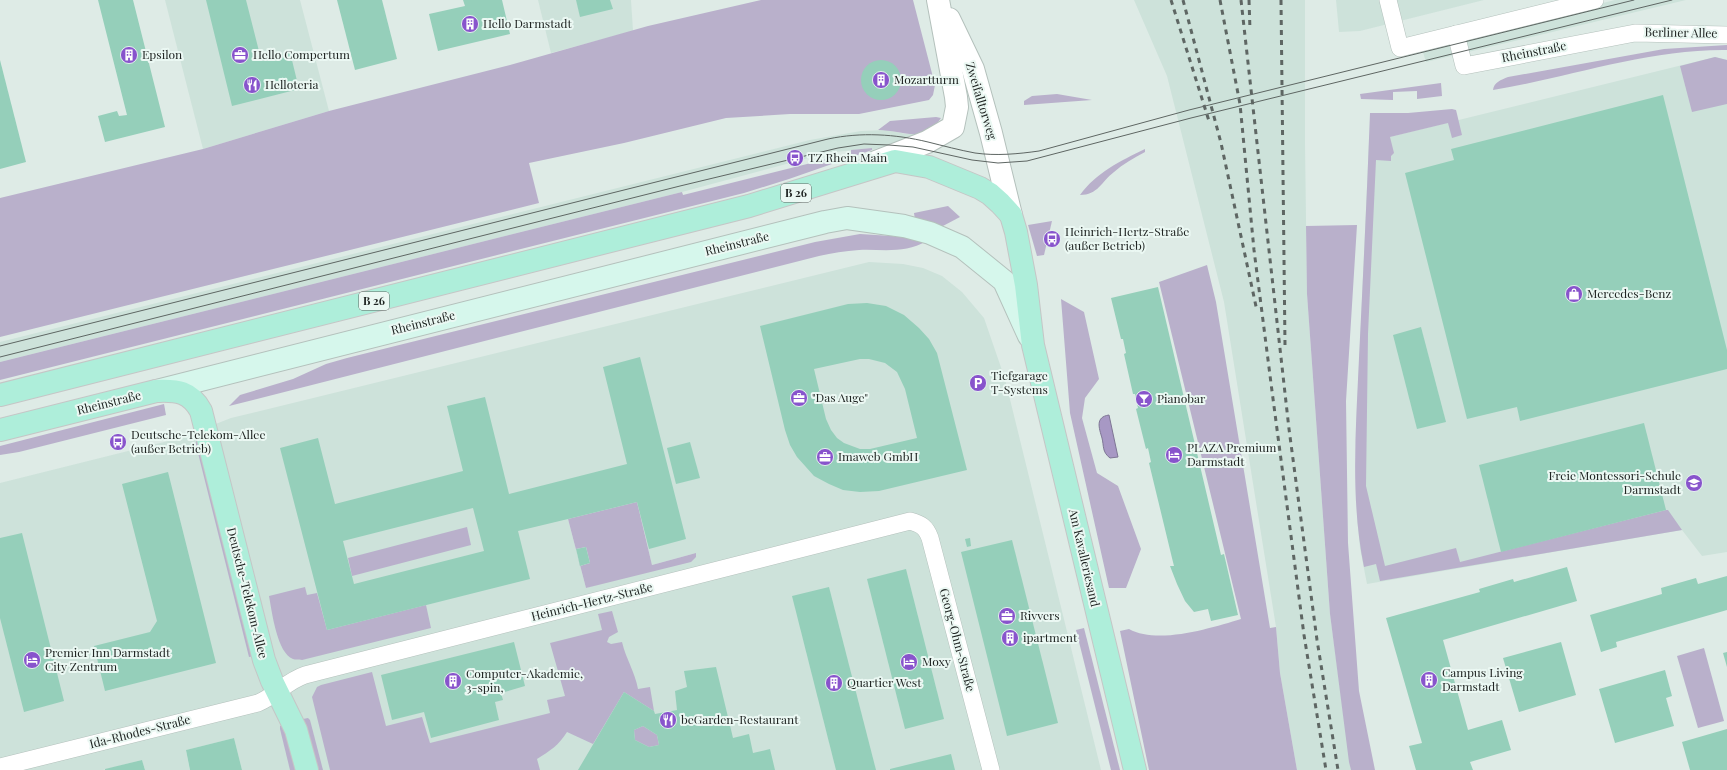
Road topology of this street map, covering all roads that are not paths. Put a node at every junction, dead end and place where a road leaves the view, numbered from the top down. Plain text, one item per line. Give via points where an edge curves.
1 (939, 0) edge
2 (1388, 0) edge
3 (1595, 0) edge
4 (1635, 33) joint
5 (1456, 34) junction
6 (1727, 35) edge
7 (842, 178) junction
8 (1003, 184) joint
9 (1011, 215) junction
10 (847, 218) joint
11 (1033, 345) junction
12 (156, 391) junction
13 (0, 395) edge
14 (0, 430) edge
15 (910, 521) joint
16 (278, 691) junction
17 (0, 767) edge
18 (307, 770) edge
19 (991, 770) edge
20 (1134, 770) edge

1 - 7 street, Zweifalltorweg via 956,97 953,127
1 - 8 street, Zweifalltorweg via 973,69
2 - 5 street via 1400,48
3 - 5 street
4 - 5 street, Rheinstraße via 1464,66
4 - 6 street, Berliner Allee
7 - 9 main road, B 26 via 896,161 928,167 980,188 990,194
7 - 13 main road, B 26 via 741,208
8 - 9 street, Am Kavalleriesand
9 - 11 main road, Am Kavalleriesand via 1025,278
10 - 11 main road, Am Kavalleriesand via 930,233 962,247 1004,281
10 - 12 main road, Rheinstraße
11 - 20 main road, Am Kavalleriesand
12 - 14 main road, Rheinstraße
12 - 16 main road, Deutsche-Telekom-Allee via 178,391 185,394 192,398 201,411 264,660
15 - 16 street, Heinrich-Hertz-Straße via 305,674
15 - 19 street, Georg-Ohm-Straße via 920,524 927,530 930,538
16 - 17 street, Ida-Rhodes-Straße via 258,703
16 - 18 main road, Deutsche-Telekom-Allee via 296,730

